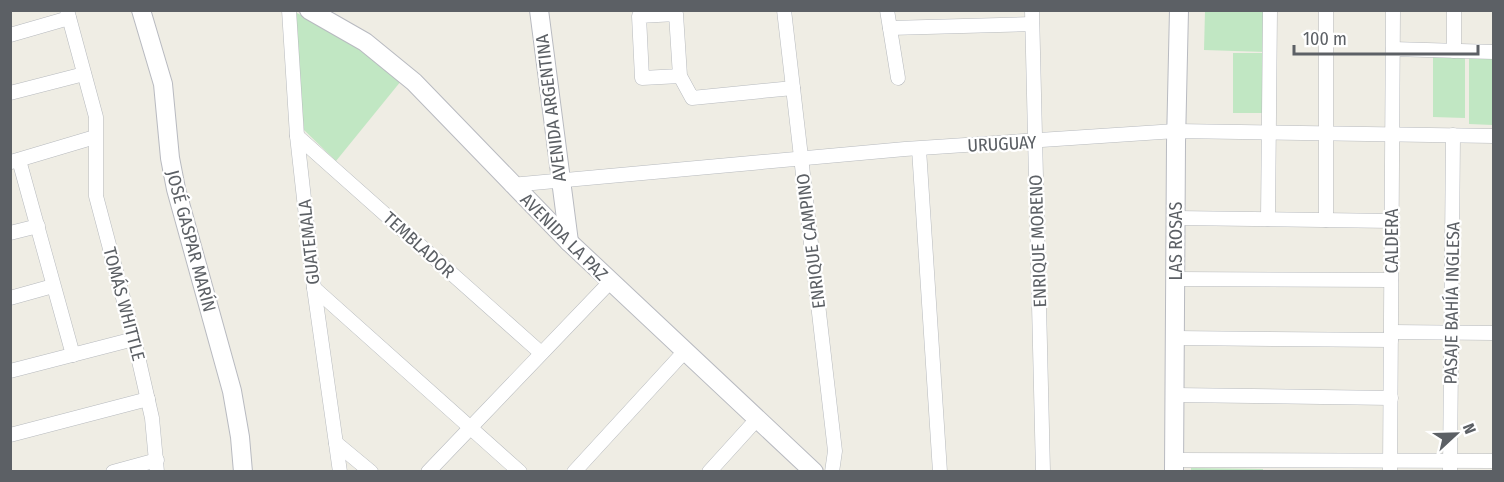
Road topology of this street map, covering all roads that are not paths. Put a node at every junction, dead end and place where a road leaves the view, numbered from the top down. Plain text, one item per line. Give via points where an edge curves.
1 (141, 10) edge
2 (289, 10) edge
3 (309, 10) edge
4 (539, 10) edge
5 (784, 10) edge
6 (888, 10) edge
7 (1179, 10) edge
8 (1270, 10) edge
9 (1326, 10) edge
10 (1393, 10) edge
11 (1454, 10) edge
12 (68, 14) edge
13 (1032, 17) edge
14 (890, 28) junction
15 (10, 35) edge
16 (1393, 49) junction
17 (1454, 51) junction
18 (1494, 52) edge
19 (84, 74) junction
20 (680, 76) junction
21 (898, 78) dead end
22 (793, 88) junction
23 (10, 93) edge
24 (1176, 131) junction
25 (1268, 133) junction
26 (1326, 133) junction
27 (1392, 134) junction
28 (1453, 135) junction
29 (297, 136) junction
30 (1494, 136) edge
31 (95, 137) junction
32 (1035, 142) junction
33 (920, 149) junction
34 (801, 160) junction
35 (15, 161) edge
36 (560, 180) junction
37 (511, 184) junction
38 (1176, 218) junction
39 (1268, 219) junction
40 (1326, 220) junction
41 (1392, 221) junction
42 (38, 226) junction
43 (10, 233) edge
44 (568, 242) junction
45 (1175, 279) junction
46 (1391, 280) junction
47 (610, 282) junction
48 (53, 286) junction
49 (314, 288) junction
50 (10, 298) edge
51 (1451, 333) junction
52 (1494, 333) edge
53 (1391, 336) junction
54 (1175, 338) junction
55 (134, 339) junction
56 (685, 351) junction
57 (541, 353) junction
58 (73, 355) junction
59 (10, 371) edge
60 (1175, 395) junction
61 (1391, 398) junction
62 (148, 399) junction
63 (757, 419) junction
64 (470, 427) junction
65 (10, 435) edge
66 (336, 443) junction
67 (1494, 461) edge
68 (157, 465) edge
69 (1175, 466) edge
70 (1390, 466) edge
71 (1450, 466) edge
72 (113, 471) edge
73 (243, 471) edge
74 (340, 471) edge
75 (371, 471) edge
76 (428, 471) edge
77 (519, 471) edge
78 (574, 471) edge
79 (709, 471) edge
80 (814, 471) edge
81 (832, 471) edge
82 (940, 471) edge
83 (1043, 471) edge

1 - 73 street, JOSÉ GASPAR MARÍN via 163,84 177,189 237,412
2 - 29 street, GUATEMALA
3 - 37 street, AVENIDA LA PAZ via 348,31 398,68
4 - 36 street, AVENIDA ARGENTINA
5 - 22 street, ENRIQUE CAMPINO
6 - 14 street
7 - 24 street, LAS ROSAS
8 - 25 street
9 - 26 street
10 - 16 street, CALDERA
11 - 17 street
12 - 15 street
12 - 19 street, TOMÁS WHITTLE
13 - 14 street
13 - 32 street, ENRIQUE MORENO
14 - 21 street
16 - 17 street
16 - 27 street, CALDERA
17 - 18 street
19 - 23 street
19 - 31 street, TOMÁS WHITTLE via 96,117
20 - 20 street via 676,14 639,16 642,78
20 - 22 street via 692,98
22 - 34 street, ENRIQUE CAMPINO
24 - 25 street, URUGUAY
24 - 32 street, URUGUAY
24 - 38 street, LAS ROSAS
25 - 26 street, URUGUAY
25 - 39 street
26 - 27 street, URUGUAY
26 - 40 street
27 - 28 street, URUGUAY
27 - 41 street, CALDERA
28 - 30 street, URUGUAY
28 - 51 street, PASAJE BAHÍA INGLESA
29 - 49 street, GUATEMALA
29 - 57 street, TEMBLADOR
31 - 35 street
31 - 55 street, TOMÁS WHITTLE via 96,196
32 - 33 street, URUGUAY
32 - 83 street, ENRIQUE MORENO
33 - 34 street, URUGUAY
33 - 82 street
34 - 36 street, URUGUAY
34 - 81 street, ENRIQUE CAMPINO via 835,451
35 - 42 street
36 - 37 street, URUGUAY
36 - 44 street, AVENIDA ARGENTINA
37 - 44 street, AVENIDA LA PAZ
38 - 39 street
38 - 45 street, LAS ROSAS
39 - 40 street
40 - 41 street
41 - 46 street, CALDERA
42 - 43 street
42 - 48 street
44 - 47 street, AVENIDA LA PAZ
45 - 46 street
45 - 54 street, LAS ROSAS
46 - 53 street, CALDERA
47 - 56 street, AVENIDA LA PAZ
47 - 57 street
48 - 50 street
48 - 58 street
49 - 64 street
49 - 66 street, GUATEMALA
51 - 52 street
51 - 53 street
51 - 71 street, PASAJE BAHÍA INGLESA
53 - 54 street
53 - 61 street, CALDERA
54 - 60 street, LAS ROSAS
55 - 58 street
55 - 62 street, TOMÁS WHITTLE
56 - 63 street, AVENIDA LA PAZ
56 - 78 street
57 - 64 street
58 - 59 street
60 - 61 street
60 - 69 street, LAS ROSAS
61 - 70 street, CALDERA
62 - 65 street
62 - 68 street, TOMÁS WHITTLE
63 - 79 street
63 - 80 street, AVENIDA LA PAZ
64 - 76 street
64 - 77 street
66 - 74 street, GUATEMALA
66 - 75 street
67 - 71 street
68 - 72 street
69 - 70 street
70 - 71 street

